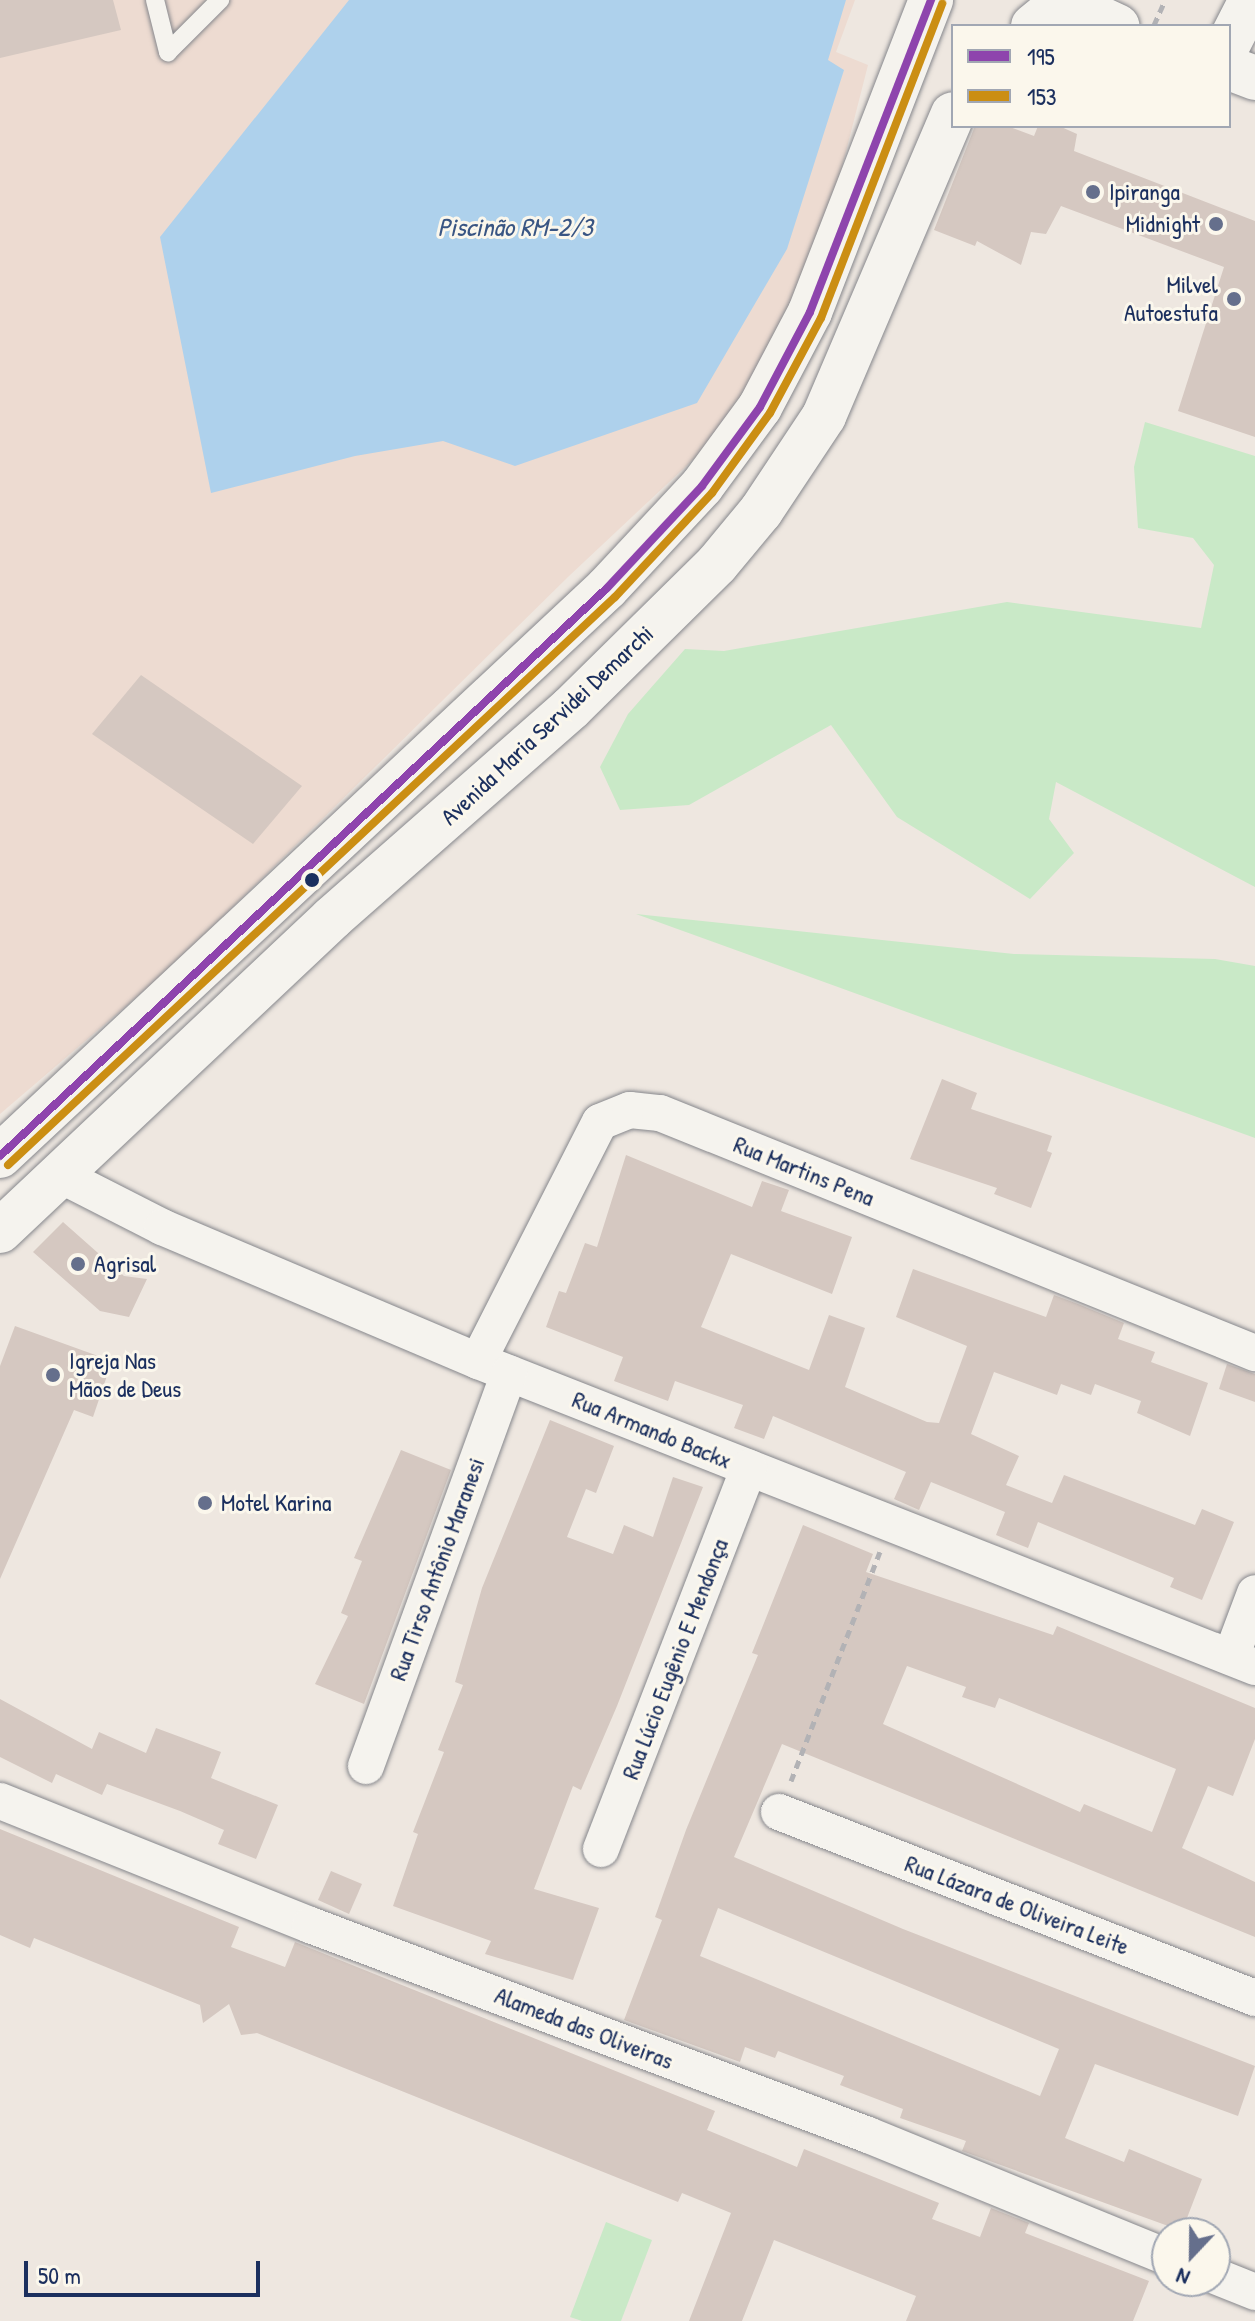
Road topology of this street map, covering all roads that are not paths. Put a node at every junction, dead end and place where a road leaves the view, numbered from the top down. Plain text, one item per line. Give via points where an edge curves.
1 (155, 0) edge
2 (220, 0) edge
3 (931, 0) edge
4 (1251, 0) edge
5 (1055, 7) edge
6 (1110, 24) edge
7 (1231, 39) edge
8 (1231, 69) edge
9 (1255, 78) edge
10 (951, 119) edge
11 (0, 1156) edge
12 (58, 1174) junction
13 (0, 1231) edge
14 (1255, 1353) edge
15 (494, 1367) junction
16 (749, 1468) junction
17 (1255, 1593) edge
18 (1243, 1662) edge
19 (366, 1766) dead end
20 (0, 1801) edge
21 (779, 1812) road end
22 (601, 1849) dead end
23 (1255, 1998) edge
24 (1151, 2250) edge
25 (1231, 2282) edge
26 (1255, 2292) edge

1 - 2 lane via 168,52
3 - 11 main road via 788,358 760,407 702,486 607,588
4 - 7 main road
5 - 6 main road
8 - 9 main road
10 - 12 main road, Avenida Maria Servidei Demarchi via 824,416 761,511 717,564 571,708 332,918
12 - 13 main road, Avenida Maria Servidei Demarchi
12 - 15 street, Rua Armando Backx via 162,1227
14 - 15 street, Rua Martins Pena via 645,1110 613,1114 600,1122
15 - 16 street, Rua Armando Backx
15 - 19 street, Rua Tirso Antônio Maranesi
16 - 18 street, Rua Armando Backx
16 - 22 street, Rua Lúcio Eugênio E Mendonça
17 - 18 street
20 - 24 street, Alameda das Oliveiras via 310,1925 868,2135
21 - 23 street, Rua Lázara de Oliveira Leite
25 - 26 street

